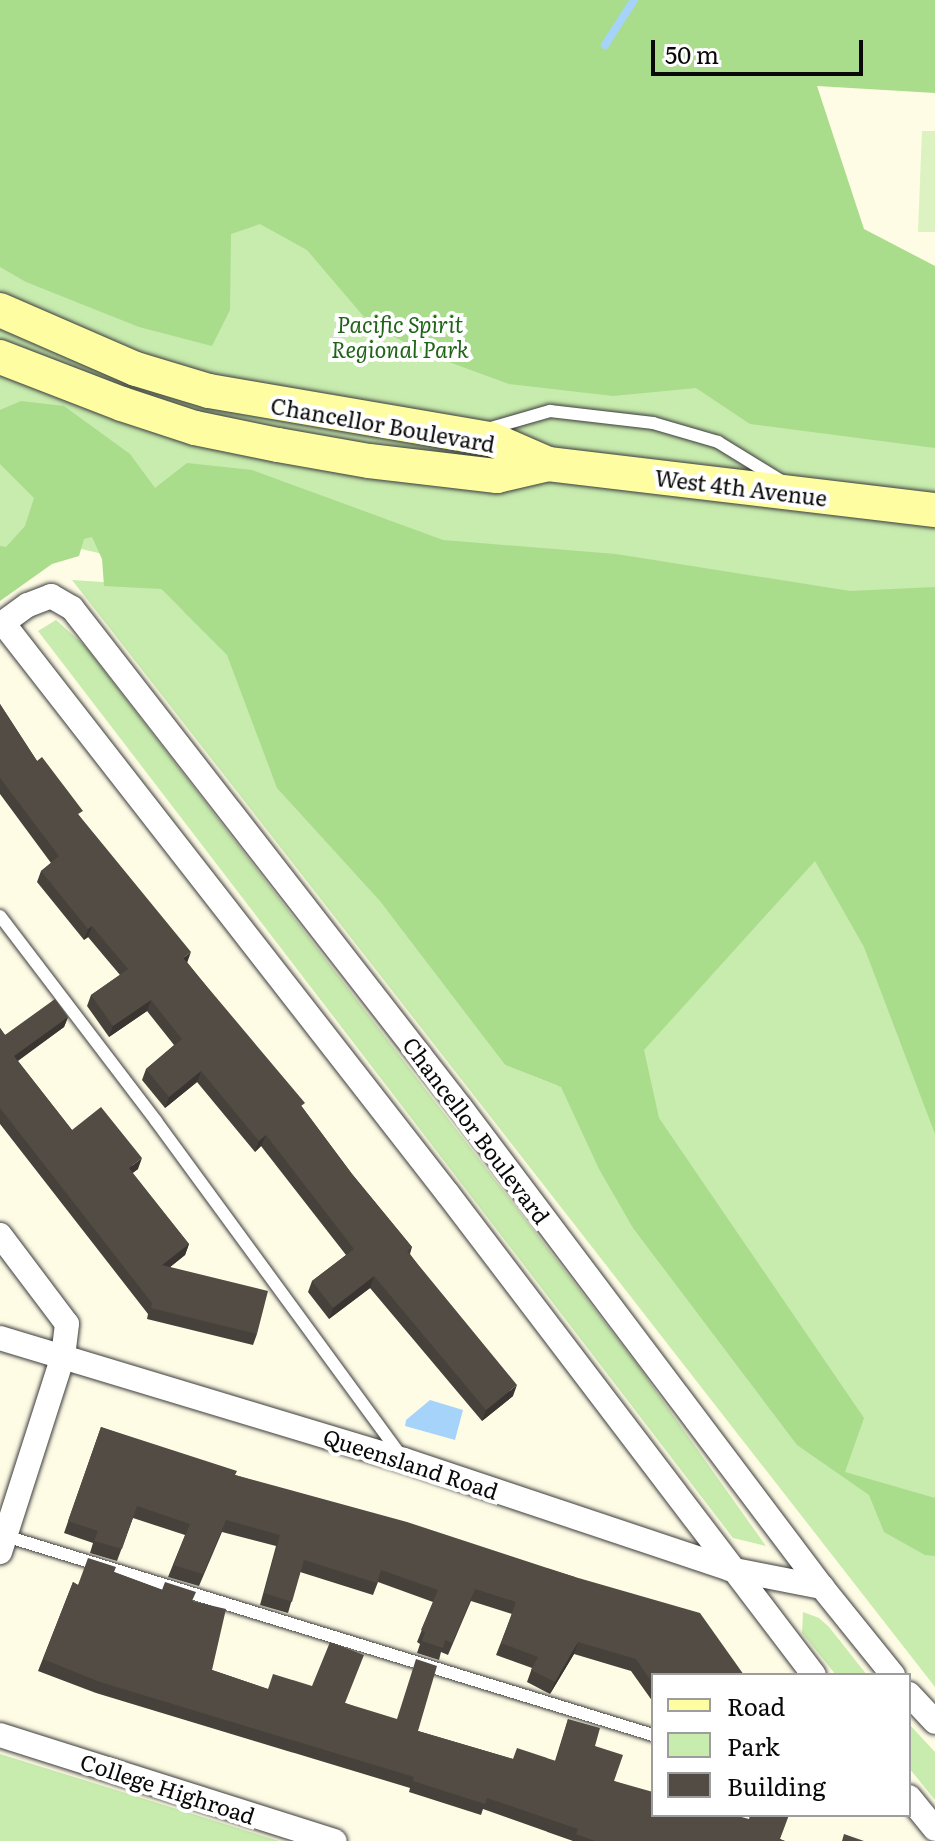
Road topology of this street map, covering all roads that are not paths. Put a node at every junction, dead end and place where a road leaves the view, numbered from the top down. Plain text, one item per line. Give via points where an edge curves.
1 (0, 310) edge
2 (0, 357) edge
3 (466, 436) junction
4 (548, 464) junction
5 (803, 495) junction
6 (935, 510) edge
7 (2, 624) edge
8 (0, 916) edge
9 (0, 1235) edge
10 (0, 1338) edge
11 (63, 1356) junction
12 (404, 1460) junction
13 (2, 1540) edge
14 (730, 1569) junction
15 (822, 1587) junction
16 (812, 1673) edge
17 (891, 1673) edge
18 (911, 1696) edge
19 (935, 1722) edge
20 (651, 1734) edge
21 (0, 1735) edge
22 (911, 1799) edge
23 (935, 1829) edge
24 (335, 1841) edge

1 - 3 main road, Chancellor Boulevard via 136,369 209,391
2 - 4 main road, Chancellor Boulevard via 166,418 278,445 497,476
3 - 4 main road, Chancellor Boulevard via 491,439
3 - 5 lane via 550,411 653,423 718,442
4 - 5 main road, West 4th Avenue
5 - 6 main road, West 4th Avenue
7 - 14 street via 438,1182
7 - 15 street, Chancellor Boulevard via 51,596 72,608 461,1108
8 - 12 lane
9 - 11 street via 67,1324
10 - 11 street, Queensland Road
11 - 12 street, Queensland Road
11 - 13 street
12 - 14 street, Queensland Road
13 - 20 lane
14 - 15 street, Queensland Road
14 - 16 street
15 - 17 street, Chancellor Boulevard
18 - 19 street
21 - 24 street, College Highroad
22 - 23 street

